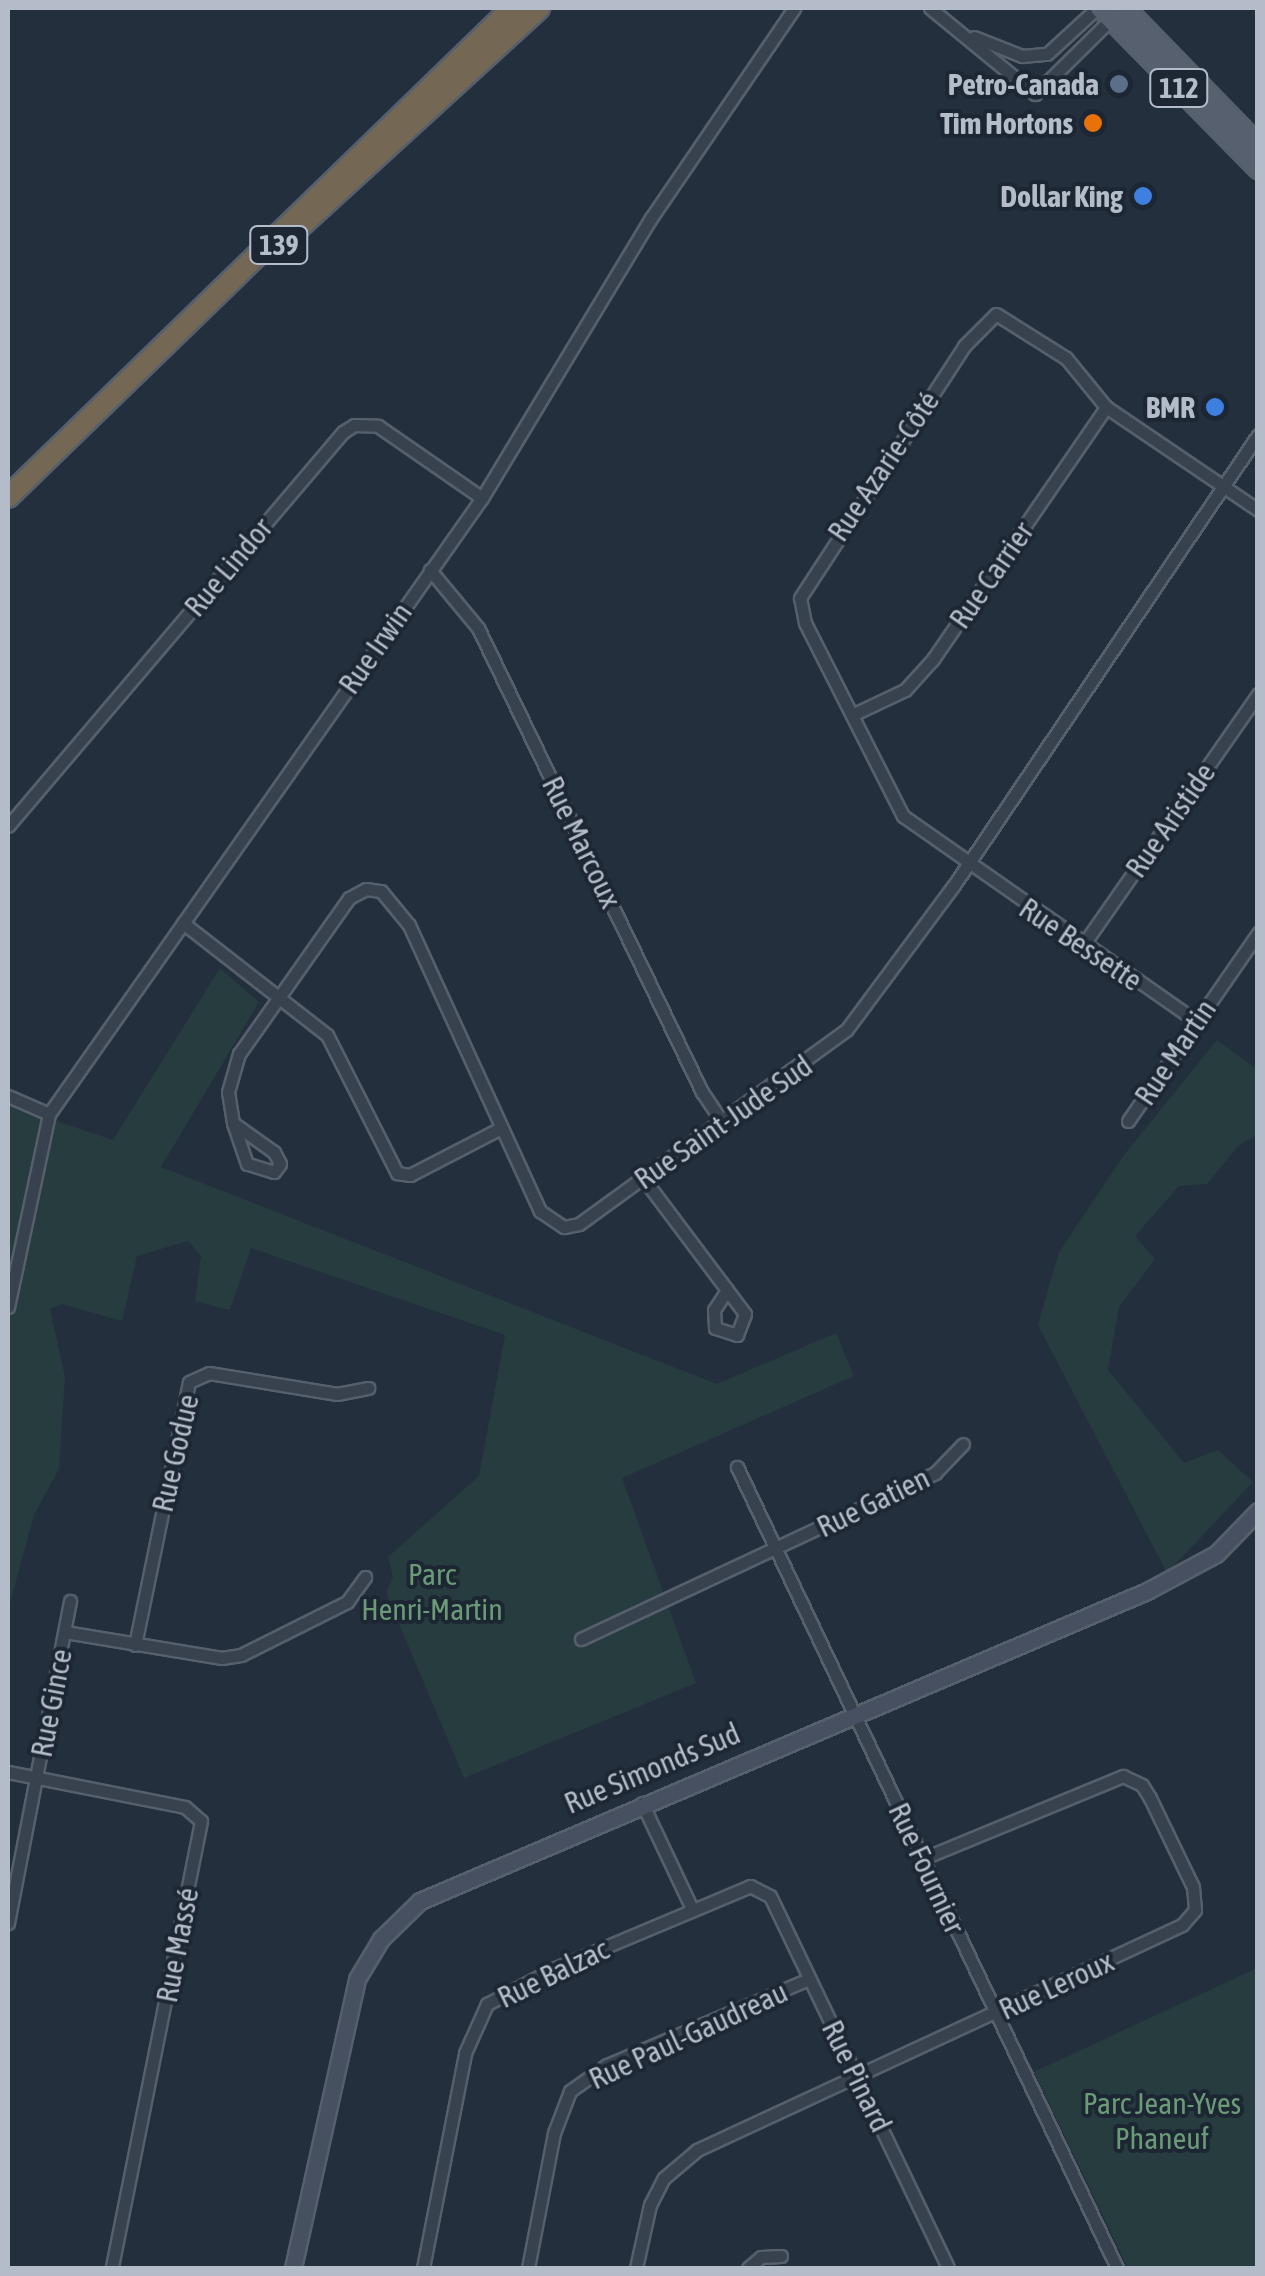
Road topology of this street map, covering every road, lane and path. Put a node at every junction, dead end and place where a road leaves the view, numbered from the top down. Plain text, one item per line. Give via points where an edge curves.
1 (512, 8) edge
2 (539, 8) edge
3 (794, 8) edge
4 (930, 8) edge
5 (1111, 10) edge
6 (951, 24) junction
7 (1258, 145) edge
8 (1258, 170) edge
9 (146, 362) junction
10 (1106, 407) junction
11 (1258, 435) edge
12 (1222, 486) junction
13 (8, 497) edge
14 (482, 498) junction
15 (1258, 510) edge
16 (430, 570) junction
17 (1258, 694) edge
18 (852, 716) junction
19 (8, 826) edge
20 (967, 866) junction
21 (183, 922) junction
22 (1258, 933) edge
23 (1083, 946) junction
24 (276, 993) junction
25 (1196, 1021) junction
26 (8, 1096) edge
27 (49, 1114) junction
28 (1128, 1121) dead end
29 (723, 1122) junction
30 (234, 1124) junction
31 (500, 1128) junction
32 (642, 1178) junction
33 (727, 1290) dead end
34 (8, 1307) edge
35 (368, 1388) dead end
36 (963, 1444) dead end
37 (737, 1467) dead end
38 (1258, 1511) edge
39 (775, 1550) junction
40 (365, 1578) dead end
41 (70, 1601) dead end
42 (64, 1632) junction
43 (581, 1639) dead end
44 (135, 1645) junction
45 (852, 1713) junction
46 (8, 1772) edge
47 (36, 1777) junction
48 (642, 1803) junction
49 (924, 1858) junction
50 (761, 1888) joint
51 (692, 1908) junction
52 (8, 1923) edge
53 (809, 1979) junction
54 (994, 2014) junction
55 (858, 2078) junction
56 (780, 2256) dead end
57 (112, 2268) edge
58 (293, 2268) edge
59 (423, 2268) edge
60 (528, 2268) edge
61 (636, 2268) edge
62 (748, 2268) edge
63 (948, 2268) edge
64 (1117, 2268) edge

1 - 9 highway, 139
2 - 9 highway, 139
3 - 14 street, Rue Irwin via 650,218
4 - 6 street
5 - 6 street via 1066,42 1022,56
5 - 6 street via 1035,94
5 - 7 main road, 112
5 - 8 main road, 112
9 - 13 highway, 139
10 - 12 street, Rue Azarie-Côté
10 - 18 street, Rue Carrier via 933,659 905,690
10 - 18 street, Rue Azarie-Côté via 1066,358 1012,320 996,314 986,319 808,576 800,598 805,623
11 - 12 street, Rue Saint-Jude Sud
12 - 15 street, Rue Azarie-Côté
12 - 20 street, Rue Saint-Jude Sud
14 - 16 street, Rue Irwin
14 - 19 street, Rue Lindor via 378,426 354,425 343,432
16 - 21 street, Rue Irwin
16 - 29 street, Rue Marcoux via 478,628 702,1092
17 - 23 street, Rue Aristide
18 - 20 street, Rue Azarie-Côté via 903,816
20 - 23 street, Rue Bessette
20 - 29 street, Rue Saint-Jude Sud via 847,1030
21 - 24 street
21 - 27 street, Rue Irwin
22 - 25 street, Rue Martin
23 - 25 street, Rue Bessette
24 - 30 street, Rue Saint-Jude Sud via 239,1054 228,1092
24 - 31 street via 327,1034 397,1173 410,1175
24 - 31 street, Rue Saint-Jude Sud via 349,898 366,888 382,891 409,925
25 - 28 street, Rue Martin
26 - 27 street
27 - 34 street, Rue Irwin
29 - 32 street, Rue Saint-Jude Sud
30 - 30 street, Rue Saint-Jude Sud via 274,1152 280,1164 274,1172 247,1164
31 - 32 street, Rue Saint-Jude Sud via 552,1223 579,1224
32 - 33 street
35 - 44 street, Rue Godue via 336,1394 208,1373 189,1382
36 - 39 street, Rue Gatien via 935,1473
37 - 39 street, Rue Fournier
38 - 45 street, Rue Simonds Sud via 1192,1570
39 - 43 street, Rue Gatien
39 - 45 street, Rue Fournier
40 - 44 street via 346,1602 241,1655
41 - 42 street, Rue Gince
42 - 44 street
42 - 47 street, Rue Gince
45 - 48 street, Rue Simonds Sud
45 - 49 street, Rue Fournier
46 - 47 street, Rue Massé
47 - 52 street, Rue Gince
47 - 57 street, Rue Massé via 185,1806 200,1821
48 - 51 street
48 - 58 street, Rue Simonds Sud via 440,1889 381,1939 344,2021
49 - 54 street, Rue Fournier
49 - 54 street, Rue Leroux via 1124,1776 1142,1784 1193,1887 1195,1910 1182,1925
50 - 51 street, Rue Balzac
50 - 53 street, Rue Pinard
51 - 59 street, Rue Balzac via 487,2004 465,2053
53 - 55 street, Rue Pinard
53 - 60 street, Rue Paul-Gaudreau via 607,2065 570,2091 554,2133
54 - 55 street, Rue Leroux
54 - 64 street, Rue Fournier
55 - 61 street, Rue Leroux via 697,2150 664,2178 650,2205
55 - 63 street, Rue Pinard
56 - 62 street via 761,2257

